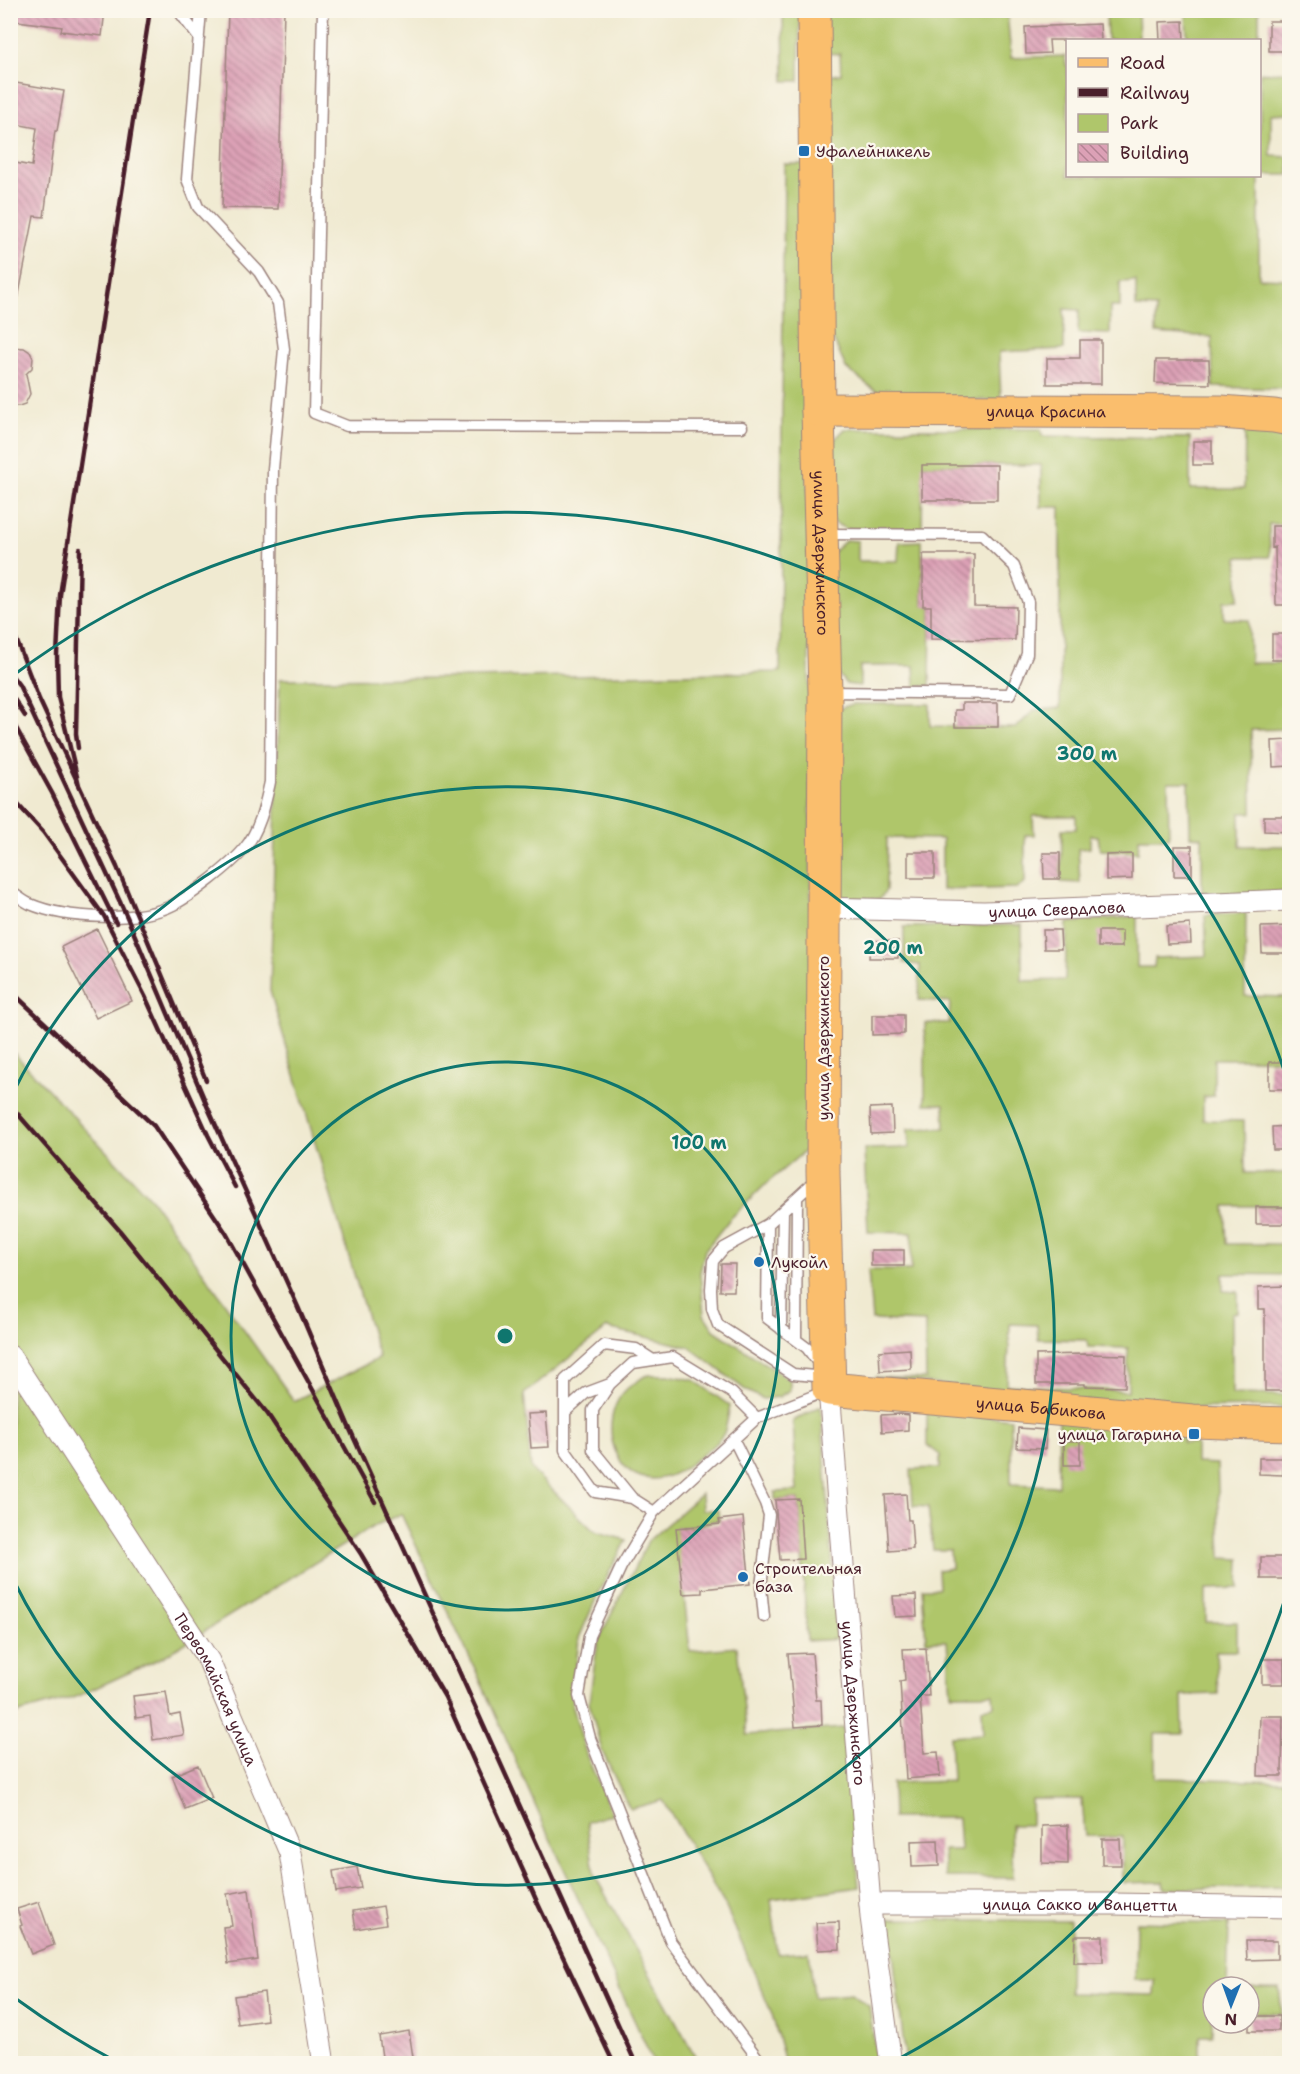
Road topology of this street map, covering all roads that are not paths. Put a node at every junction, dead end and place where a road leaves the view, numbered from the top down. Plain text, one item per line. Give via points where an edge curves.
1 (178, 10) edge
2 (201, 10) edge
3 (323, 10) edge
4 (814, 10) edge
5 (199, 38) junction
6 (818, 410) junction
7 (1284, 417) edge
8 (741, 427) dead end
9 (821, 534) junction
10 (825, 692) junction
11 (10, 892) edge
12 (1290, 900) edge
13 (823, 908) junction
14 (823, 1172) junction
15 (797, 1199) junction
16 (783, 1211) junction
17 (768, 1224) junction
18 (781, 1329) junction
19 (796, 1339) junction
20 (10, 1356) edge
21 (653, 1360) junction
22 (828, 1383) junction
23 (610, 1384) junction
24 (565, 1412) junction
25 (757, 1418) junction
26 (1290, 1424) edge
27 (734, 1440) junction
28 (632, 1498) junction
29 (654, 1512) junction
30 (764, 1617) dead end
31 (870, 1904) junction
32 (1290, 1907) edge
33 (324, 2064) edge
34 (762, 2064) edge
35 (891, 2064) edge

1 - 5 lane
2 - 5 lane
3 - 8 lane via 314,413 347,426
4 - 6 main road, улица Дзержинского
5 - 11 lane via 187,179 198,207 259,272 278,303 284,349 273,469 270,782 262,817 244,849 172,906 138,916 66,913 30,904
6 - 7 main road, улица Красина via 1221,412
6 - 9 main road, улица Дзержинского
9 - 10 main road, улица Дзержинского
9 - 10 lane via 982,535 1014,566 1028,602 1027,654 1010,694
10 - 13 main road, улица Дзержинского
12 - 13 street, улица Свердлова via 984,912
13 - 14 main road, улица Дзержинского
14 - 15 lane
14 - 22 main road, улица Дзержинского
15 - 16 lane
15 - 19 lane
16 - 17 lane
16 - 18 lane
17 - 18 lane via 767,1318
17 - 22 lane via 724,1248 713,1261 712,1309 718,1325 793,1374
18 - 19 lane
19 - 22 lane via 807,1348
20 - 33 street, Первомайская улица via 209,1661 290,1853
21 - 23 lane via 633,1363
21 - 24 lane via 636,1349 604,1345 565,1380
21 - 25 lane via 674,1357 732,1393
22 - 25 lane
22 - 26 main road, улица Бабикова via 1193,1421
22 - 31 street, улица Дзержинского
23 - 24 lane via 586,1393
23 - 28 lane via 593,1410 593,1450
24 - 28 lane via 566,1450 595,1492
25 - 27 lane
27 - 29 lane
27 - 30 lane via 769,1515 761,1587
28 - 29 lane
29 - 34 lane via 621,1567 589,1636 579,1696 590,1738 671,1942
31 - 32 street, улица Сакко и Ванцетти
31 - 35 street, улица Дзержинского

